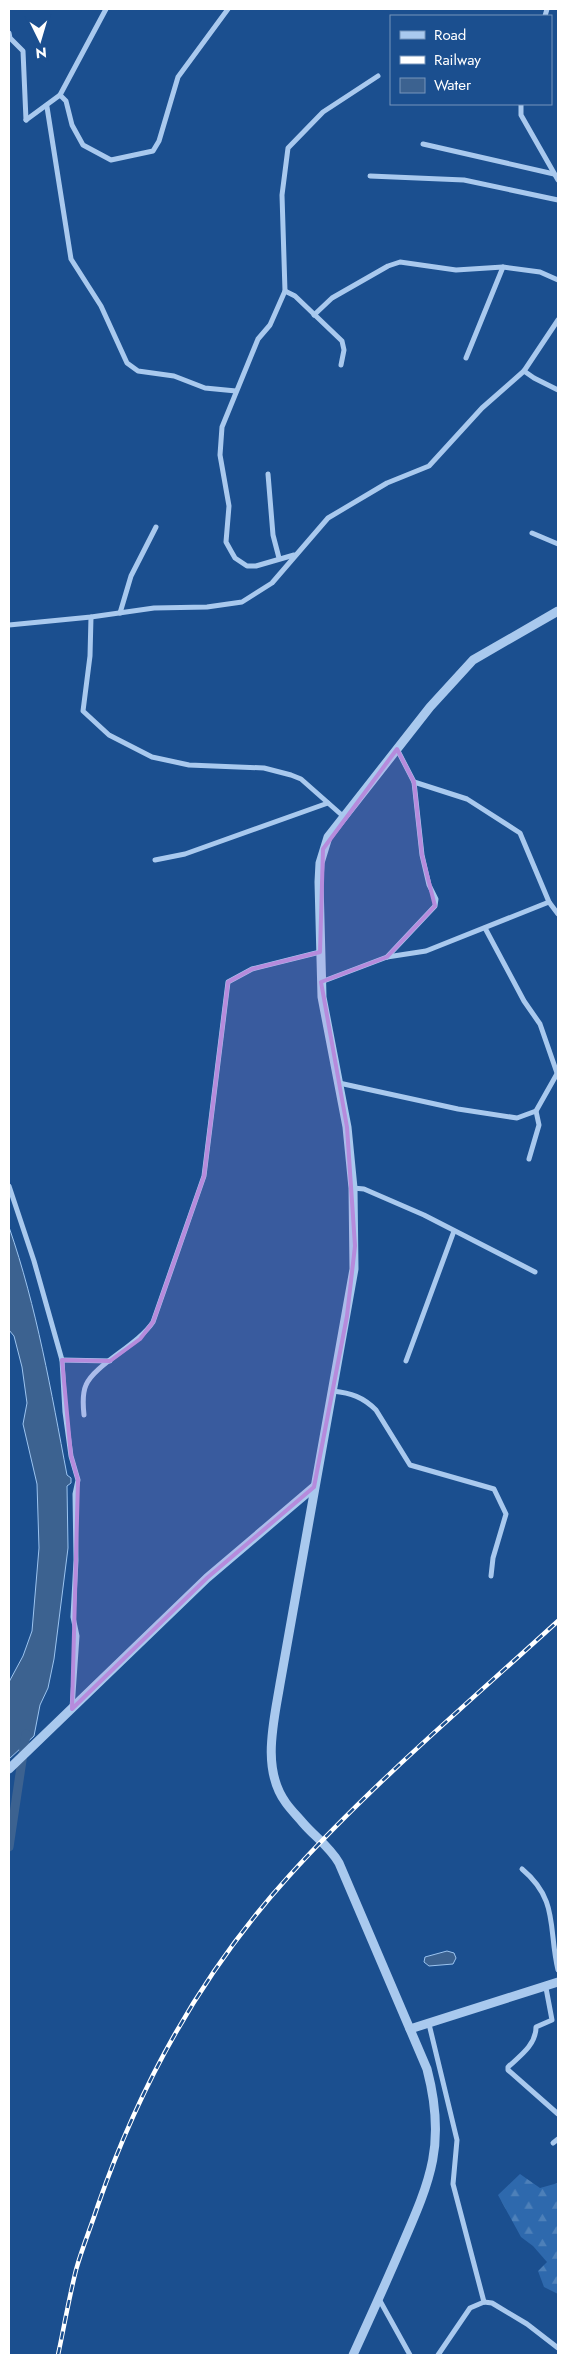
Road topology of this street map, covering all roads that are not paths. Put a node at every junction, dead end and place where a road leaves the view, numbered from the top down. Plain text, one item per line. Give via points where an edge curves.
1 (106, 9) edge
2 (226, 10) edge
3 (9, 34) edge
4 (378, 76) dead end
5 (60, 95) junction
6 (521, 105) edge
7 (47, 107) junction
8 (423, 144) dead end
9 (554, 174) junction
10 (370, 176) dead end
11 (558, 180) edge
12 (558, 200) edge
13 (503, 268) junction
14 (558, 280) edge
15 (285, 291) junction
16 (314, 315) junction
17 (558, 320) edge
18 (466, 358) dead end
19 (341, 365) dead end
20 (524, 371) junction
21 (558, 390) edge
22 (236, 391) junction
23 (268, 474) dead end
24 (156, 527) dead end
25 (532, 533) dead end
26 (558, 544) edge
27 (295, 555) junction
28 (279, 558) junction
29 (558, 611) edge
30 (120, 613) junction
31 (91, 618) junction
32 (9, 625) edge
33 (397, 749) junction
34 (414, 782) junction
35 (328, 803) junction
36 (344, 817) junction
37 (155, 860) dead end
38 (549, 902) junction
39 (558, 914) edge
40 (484, 928) junction
41 (320, 952) junction
42 (387, 956) junction
43 (321, 982) junction
44 (557, 1072) edge
45 (339, 1083) junction
46 (536, 1111) junction
47 (529, 1159) dead end
48 (9, 1186) edge
49 (353, 1188) junction
50 (454, 1231) junction
51 (535, 1272) dead end
52 (62, 1360) junction
53 (110, 1361) junction
54 (406, 1361) dead end
55 (333, 1391) junction
56 (84, 1416) dead end
57 (314, 1488) junction
58 (491, 1576) dead end
59 (72, 1709) junction
60 (9, 1769) edge
61 (522, 1869) dead end
62 (558, 1970) edge
63 (558, 1982) edge
64 (546, 1988) junction
65 (429, 2024) junction
66 (410, 2029) junction
67 (558, 2114) edge
68 (558, 2139) edge
69 (553, 2143) dead end
70 (379, 2300) junction
71 (484, 2302) junction
72 (558, 2348) edge
73 (353, 2355) edge
74 (410, 2355) edge
75 (438, 2355) edge

1 - 5 street
2 - 5 street via 178,77 153,151 111,160 83,145 72,125 66,101
3 - 7 street via 23,51 26,120
4 - 15 street via 323,112 288,148 282,195
5 - 7 street
6 - 9 street via 521,115
7 - 22 street via 71,259 101,306 127,362 138,371 174,376 204,388
8 - 9 street
9 - 11 street
10 - 12 street via 464,180
13 - 14 street via 540,272
13 - 16 street via 456,270 400,262 332,298
13 - 18 street
15 - 16 street via 295,296
15 - 22 street via 270,325 258,339
16 - 19 street via 344,344
17 - 20 street
20 - 21 street
20 - 27 street via 482,408 429,466 387,483 328,518
22 - 28 street via 222,427 220,442 229,506 226,542 235,558 247,566
23 - 28 street
24 - 30 street via 130,576
25 - 26 street
27 - 28 street
27 - 30 street via 272,583 242,602
29 - 33 street via 473,660
30 - 31 street
31 - 32 street
31 - 35 street via 83,711 109,735 152,757 189,765 264,768 291,775 301,779
33 - 34 street
33 - 36 street
34 - 38 street via 467,799 520,833
34 - 42 street via 422,855 436,899 435,906
35 - 36 street
35 - 37 street via 184,854
36 - 41 street via 328,838 320,864
38 - 39 street
38 - 40 street
40 - 42 street via 426,951
40 - 44 street via 540,1024
41 - 43 street
41 - 53 street via 252,969 228,982 204,1176 153,1322 140,1339
42 - 43 street
43 - 45 street
44 - 46 street
45 - 46 street via 458,1109 517,1118
45 - 49 street
46 - 47 street via 539,1126
48 - 52 street
49 - 50 street via 364,1189
49 - 55 street via 354,1269
50 - 51 street
50 - 54 street
52 - 53 street
52 - 59 street via 65,1412 78,1480 73,1616 77,1636
53 - 56 street via 86,1385
55 - 57 street
55 - 58 street via 358,1396 376,1410 410,1465 494,1489 506,1514
57 - 59 street via 207,1578
57 - 66 street via 272,1734 272,1766 286,1802 332,1850 339,1863
59 - 60 street
61 - 62 street via 534,1879 546,1897
63 - 64 street
64 - 65 street
64 - 67 street via 552,2020 536,2027 529,2047 508,2070
65 - 66 street
65 - 71 street via 457,2140 453,2184
66 - 70 street via 431,2087 434,2156 426,2189
68 - 69 street
70 - 73 street
70 - 74 street
71 - 72 street via 492,2303 527,2324
71 - 75 street via 470,2308

